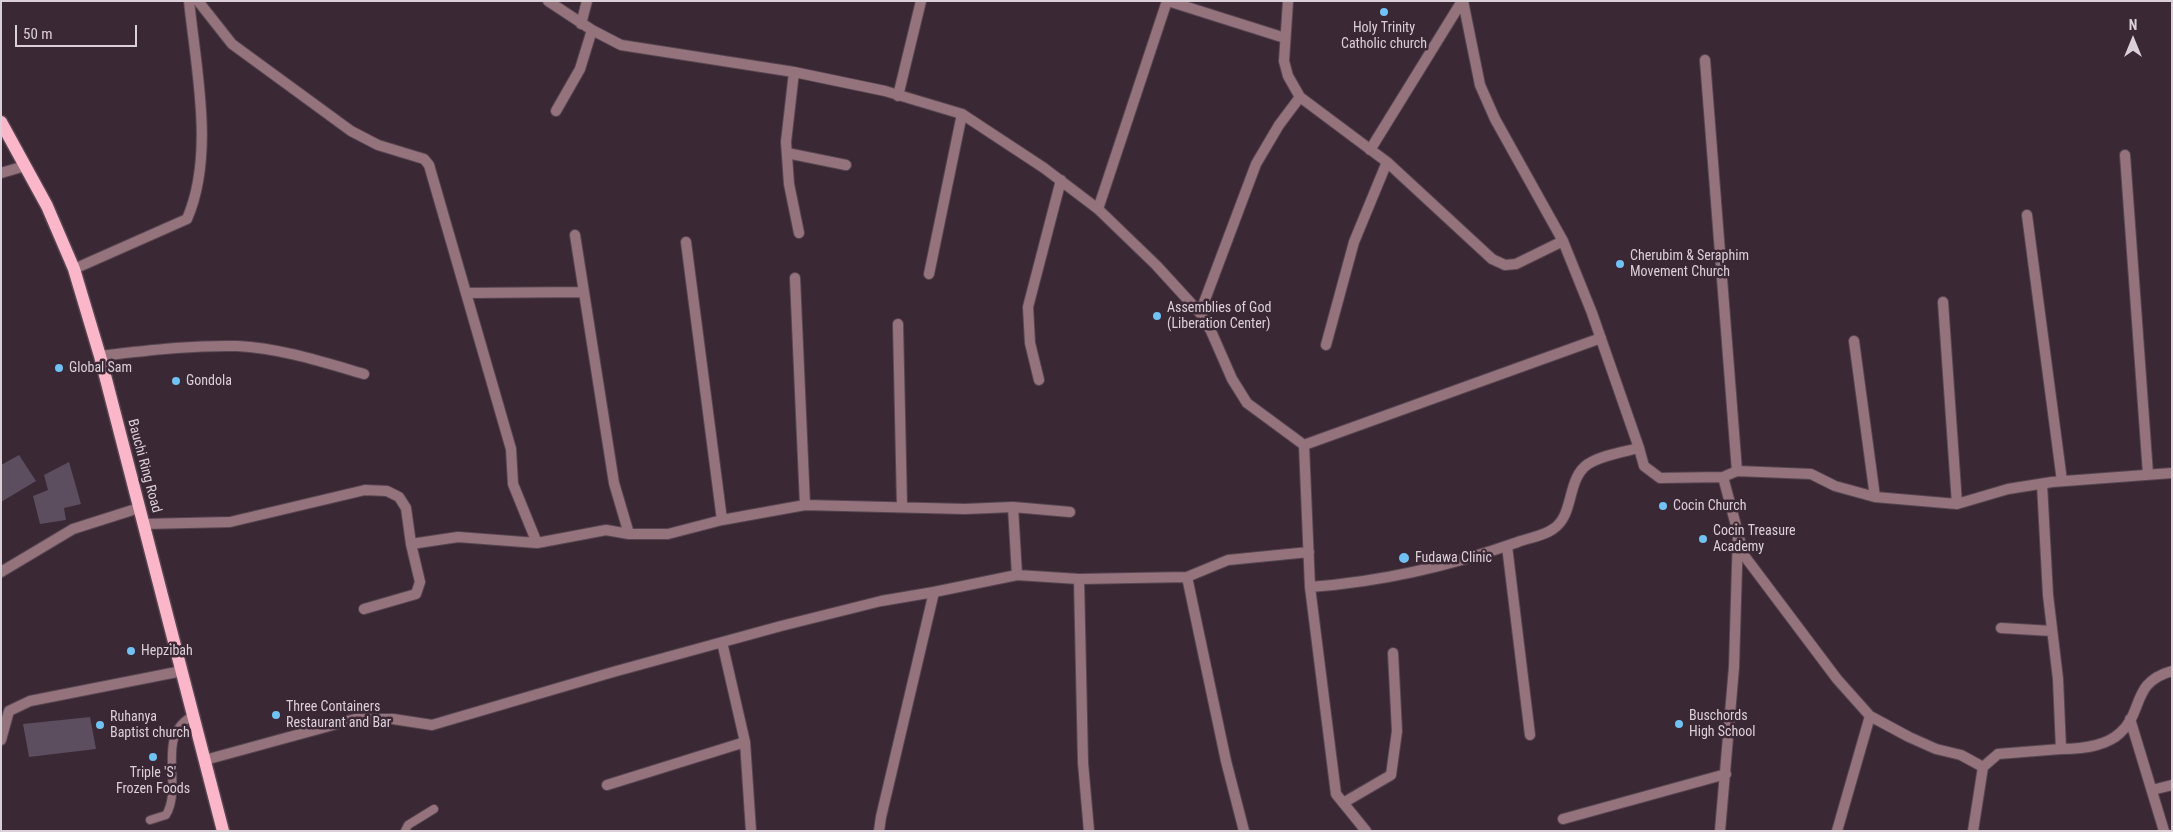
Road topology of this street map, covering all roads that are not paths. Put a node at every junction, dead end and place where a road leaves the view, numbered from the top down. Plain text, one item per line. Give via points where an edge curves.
1 (189, 1) edge
2 (198, 1) edge
3 (548, 1) edge
4 (587, 1) edge
5 (921, 1) edge
6 (1168, 1) edge
7 (1288, 1) edge
8 (1463, 1) edge
9 (581, 24) junction
10 (592, 30) junction
11 (1285, 38) junction
12 (1706, 60) dead end
13 (794, 72) junction
14 (898, 96) junction
15 (1300, 97) junction
16 (556, 111) dead end
17 (962, 114) junction
18 (1, 122) edge
19 (1370, 150) junction
20 (787, 153) junction
21 (2125, 155) dead end
22 (1387, 162) junction
23 (846, 165) dead end
24 (25, 166) junction
25 (1, 173) edge
26 (1061, 180) junction
27 (1098, 209) junction
28 (2027, 215) dead end
29 (799, 234) dead end
30 (575, 235) dead end
31 (1563, 241) junction
32 (686, 242) dead end
33 (74, 269) junction
34 (929, 274) dead end
35 (795, 278) dead end
36 (583, 292) junction
37 (466, 293) junction
38 (1943, 302) dead end
39 (1200, 313) junction
40 (898, 324) dead end
41 (1601, 338) junction
42 (1854, 341) dead end
43 (1326, 345) dead end
44 (100, 356) junction
45 (364, 374) dead end
46 (1039, 380) dead end
47 (1304, 445) junction
48 (1639, 448) junction
49 (1737, 471) junction
50 (2172, 473) edge
51 (2148, 474) junction
52 (1723, 477) junction
53 (2062, 481) junction
54 (2042, 484) junction
55 (1875, 497) junction
56 (1957, 504) junction
57 (805, 505) junction
58 (902, 506) junction
59 (1013, 507) junction
60 (139, 508) junction
61 (1070, 512) dead end
62 (722, 520) junction
63 (144, 524) junction
64 (1738, 533) junction
65 (628, 534) junction
66 (537, 543) junction
67 (411, 544) junction
68 (1508, 546) junction
69 (1309, 552) junction
70 (1, 572) edge
71 (1017, 575) junction
72 (1187, 577) junction
73 (1079, 579) junction
74 (1310, 587) junction
75 (934, 592) junction
76 (364, 609) dead end
77 (2001, 628) dead end
78 (2052, 631) junction
79 (722, 642) junction
80 (1393, 653) dead end
81 (182, 671) junction
82 (2172, 671) edge
83 (194, 715) junction
84 (1870, 716) junction
85 (2130, 719) junction
86 (1530, 735) dead end
87 (1, 740) edge
88 (745, 742) junction
89 (2061, 750) junction
90 (205, 760) junction
91 (1983, 767) junction
92 (1726, 774) junction
93 (607, 785) dead end
94 (2172, 785) edge
95 (2152, 790) junction
96 (1343, 803) junction
97 (434, 809) dead end
98 (1563, 819) dead end
99 (150, 820) dead end
100 (223, 831) edge
101 (405, 831) edge
102 (751, 831) edge
103 (879, 831) edge
104 (1089, 831) edge
105 (1244, 831) edge
106 (1366, 831) edge
107 (1720, 831) edge
108 (1838, 831) edge
109 (1973, 831) edge
110 (2164, 831) edge

1 - 33 street via 201,114 200,174 194,204 187,220
2 - 37 street via 232,44 351,131 378,145 424,159 433,175
3 - 9 street
4 - 9 street
5 - 14 street
6 - 11 street
6 - 27 street
7 - 11 street
8 - 19 street
8 - 31 street via 1480,85 1495,119
9 - 10 street
10 - 13 street via 621,45
10 - 16 street via 580,69
11 - 15 street via 1284,61
12 - 49 street
13 - 14 street
13 - 20 street
14 - 17 street
15 - 19 street
15 - 39 street via 1256,164
17 - 26 street
17 - 34 street
18 - 24 main road, Bauchi Ring Road
19 - 22 street
20 - 23 street
20 - 29 street via 789,184
21 - 51 street
22 - 31 street via 1492,259 1505,265 1516,264
22 - 43 street via 1354,242
24 - 25 street
24 - 33 main road, Bauchi Ring Road
26 - 27 street
26 - 46 street via 1028,307 1030,343
27 - 39 street via 1156,264
28 - 53 street
30 - 36 street
31 - 41 street
32 - 62 street
33 - 44 main road, Bauchi Ring Road
35 - 57 street
36 - 37 street
36 - 65 street via 614,483
37 - 66 street via 510,449 513,484
38 - 56 street
39 - 47 street via 1232,380 1247,403
40 - 58 street
41 - 47 street
41 - 48 street
42 - 55 street
44 - 45 street via 172,348 239,346 298,355
44 - 60 main road, Bauchi Ring Road
47 - 69 street
48 - 52 street via 1644,466 1660,478
48 - 68 street via 1588,464 1574,486 1563,520 1553,530
49 - 52 street
49 - 55 street via 1811,474 1835,486
50 - 51 street
51 - 53 street
52 - 64 street
53 - 54 street
54 - 56 street via 2008,489
54 - 78 street
55 - 56 street
57 - 58 street
57 - 62 street
58 - 59 street
59 - 61 street
59 - 71 street
60 - 63 main road, Bauchi Ring Road
60 - 70 street via 73,529
62 - 65 street via 668,534
63 - 67 street via 230,522 365,490 387,491 400,497 406,508
63 - 81 main road, Bauchi Ring Road
64 - 84 street via 1743,554 1837,678
64 - 92 street via 1734,667
65 - 66 street via 606,530
66 - 67 street via 458,537
67 - 76 street via 420,582 416,594
68 - 74 street via 1347,584
68 - 86 street
69 - 72 street via 1228,560
69 - 74 street
71 - 73 street
71 - 75 street
72 - 73 street
72 - 105 street
73 - 104 street via 1083,763
74 - 96 street via 1336,794
75 - 79 street via 881,600
75 - 103 street
77 - 78 street
78 - 89 street
79 - 88 street
79 - 90 street via 432,726 393,719 355,719
80 - 96 street via 1397,731 1390,775
81 - 83 main road, Bauchi Ring Road
81 - 87 street via 30,701 9,711
82 - 85 street via 2153,678 2143,690
83 - 90 main road, Bauchi Ring Road
83 - 99 lane via 184,720 176,733 171,760 172,806 166,814
84 - 91 street via 1936,750 1961,755
84 - 108 street
85 - 89 street via 2119,734 2097,745
85 - 95 street
88 - 93 street
88 - 102 street
89 - 91 street via 1998,754
90 - 100 main road, Bauchi Ring Road
91 - 109 street
92 - 98 street
92 - 107 street
94 - 95 street
95 - 110 street
96 - 106 street
97 - 101 lane via 408,825

